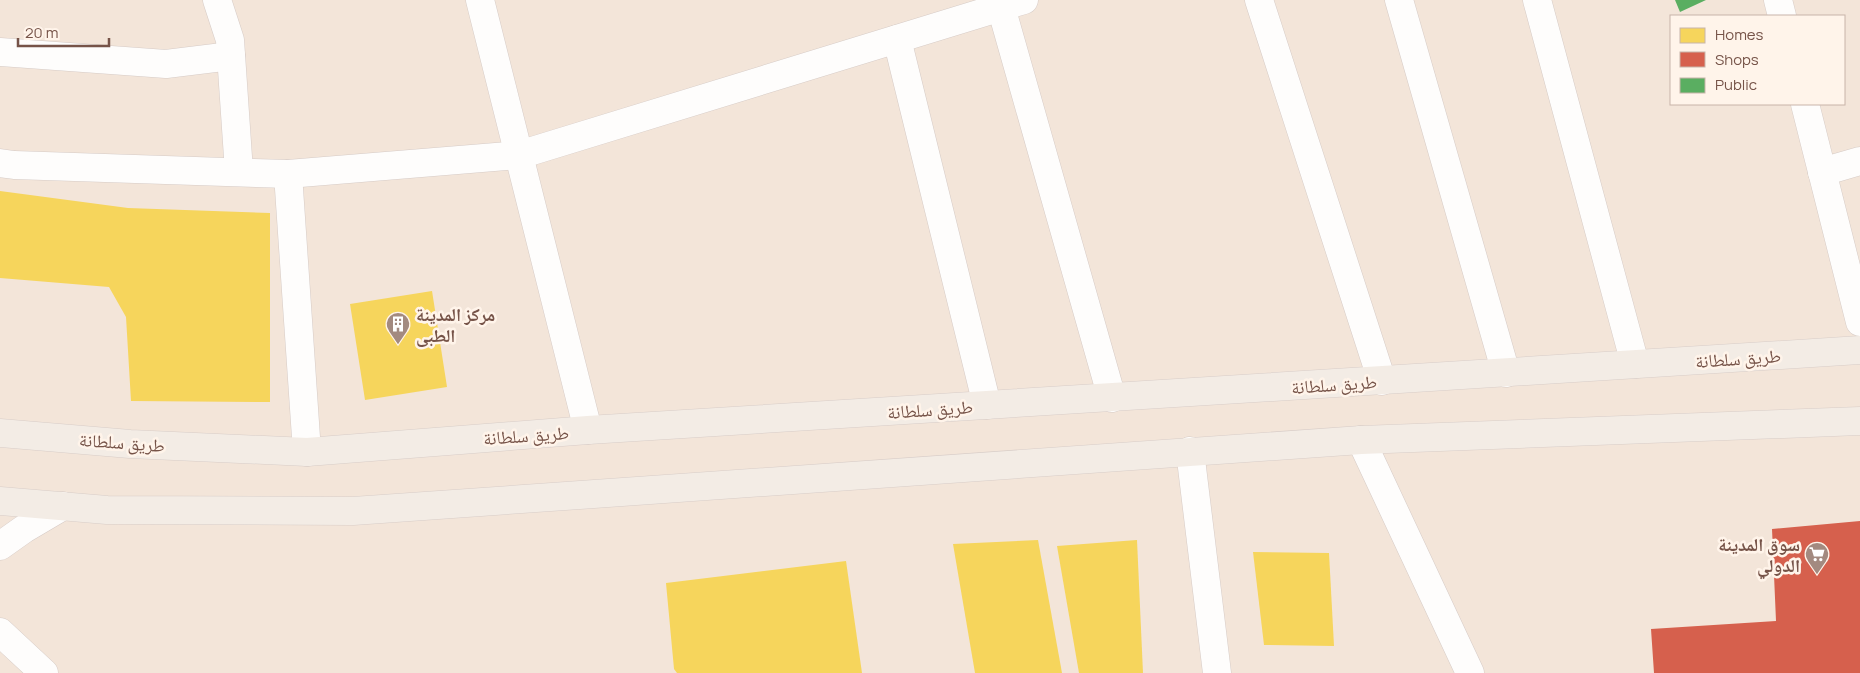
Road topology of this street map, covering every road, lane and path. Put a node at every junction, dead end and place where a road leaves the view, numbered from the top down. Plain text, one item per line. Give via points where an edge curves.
1 (218, 0) edge
2 (480, 0) edge
3 (1259, 0) edge
4 (1399, 0) edge
5 (1537, 0) edge
6 (1778, 0) edge
7 (1012, 4) edge
8 (1782, 15) edge
9 (897, 39) junction
10 (0, 52) edge
11 (231, 56) junction
12 (1804, 105) edge
13 (518, 155) junction
14 (1860, 161) edge
15 (0, 163) edge
16 (239, 172) junction
17 (1822, 172) junction
18 (288, 174) junction
19 (1860, 322) edge
20 (1860, 350) edge
21 (1635, 364) junction
22 (1506, 373) junction
23 (1382, 381) junction
24 (1112, 398) junction
25 (986, 405) junction
26 (1860, 421) edge
27 (588, 430) junction
28 (0, 433) edge
29 (1361, 440) junction
30 (1190, 451) junction
31 (307, 452) junction
32 (0, 501) edge
33 (63, 506) junction
34 (0, 546) edge
35 (0, 632) edge
36 (44, 673) edge
37 (1217, 673) edge
38 (1470, 673) edge

1 - 11 street via 230,40
2 - 13 street
3 - 23 street
4 - 22 street
5 - 21 street
6 - 8 street
7 - 9 street
7 - 24 street
9 - 13 street
9 - 25 street
10 - 11 street via 166,64
11 - 16 street
12 - 17 street
13 - 18 street
13 - 27 street
14 - 17 street
15 - 16 street
16 - 18 street
17 - 19 street
18 - 31 street
20 - 21 main road, طريق سلطانة
21 - 22 main road, طريق سلطانة
22 - 23 main road, طريق سلطانة
23 - 24 main road, طريق سلطانة
24 - 25 main road, طريق سلطانة
25 - 27 main road, طريق سلطانة
26 - 29 main road
27 - 31 main road, طريق سلطانة
28 - 31 main road, طريق سلطانة via 130,444
29 - 30 main road
29 - 38 street
30 - 33 main road via 353,511 107,510
30 - 37 street
32 - 33 main road
33 - 34 street
35 - 36 street

